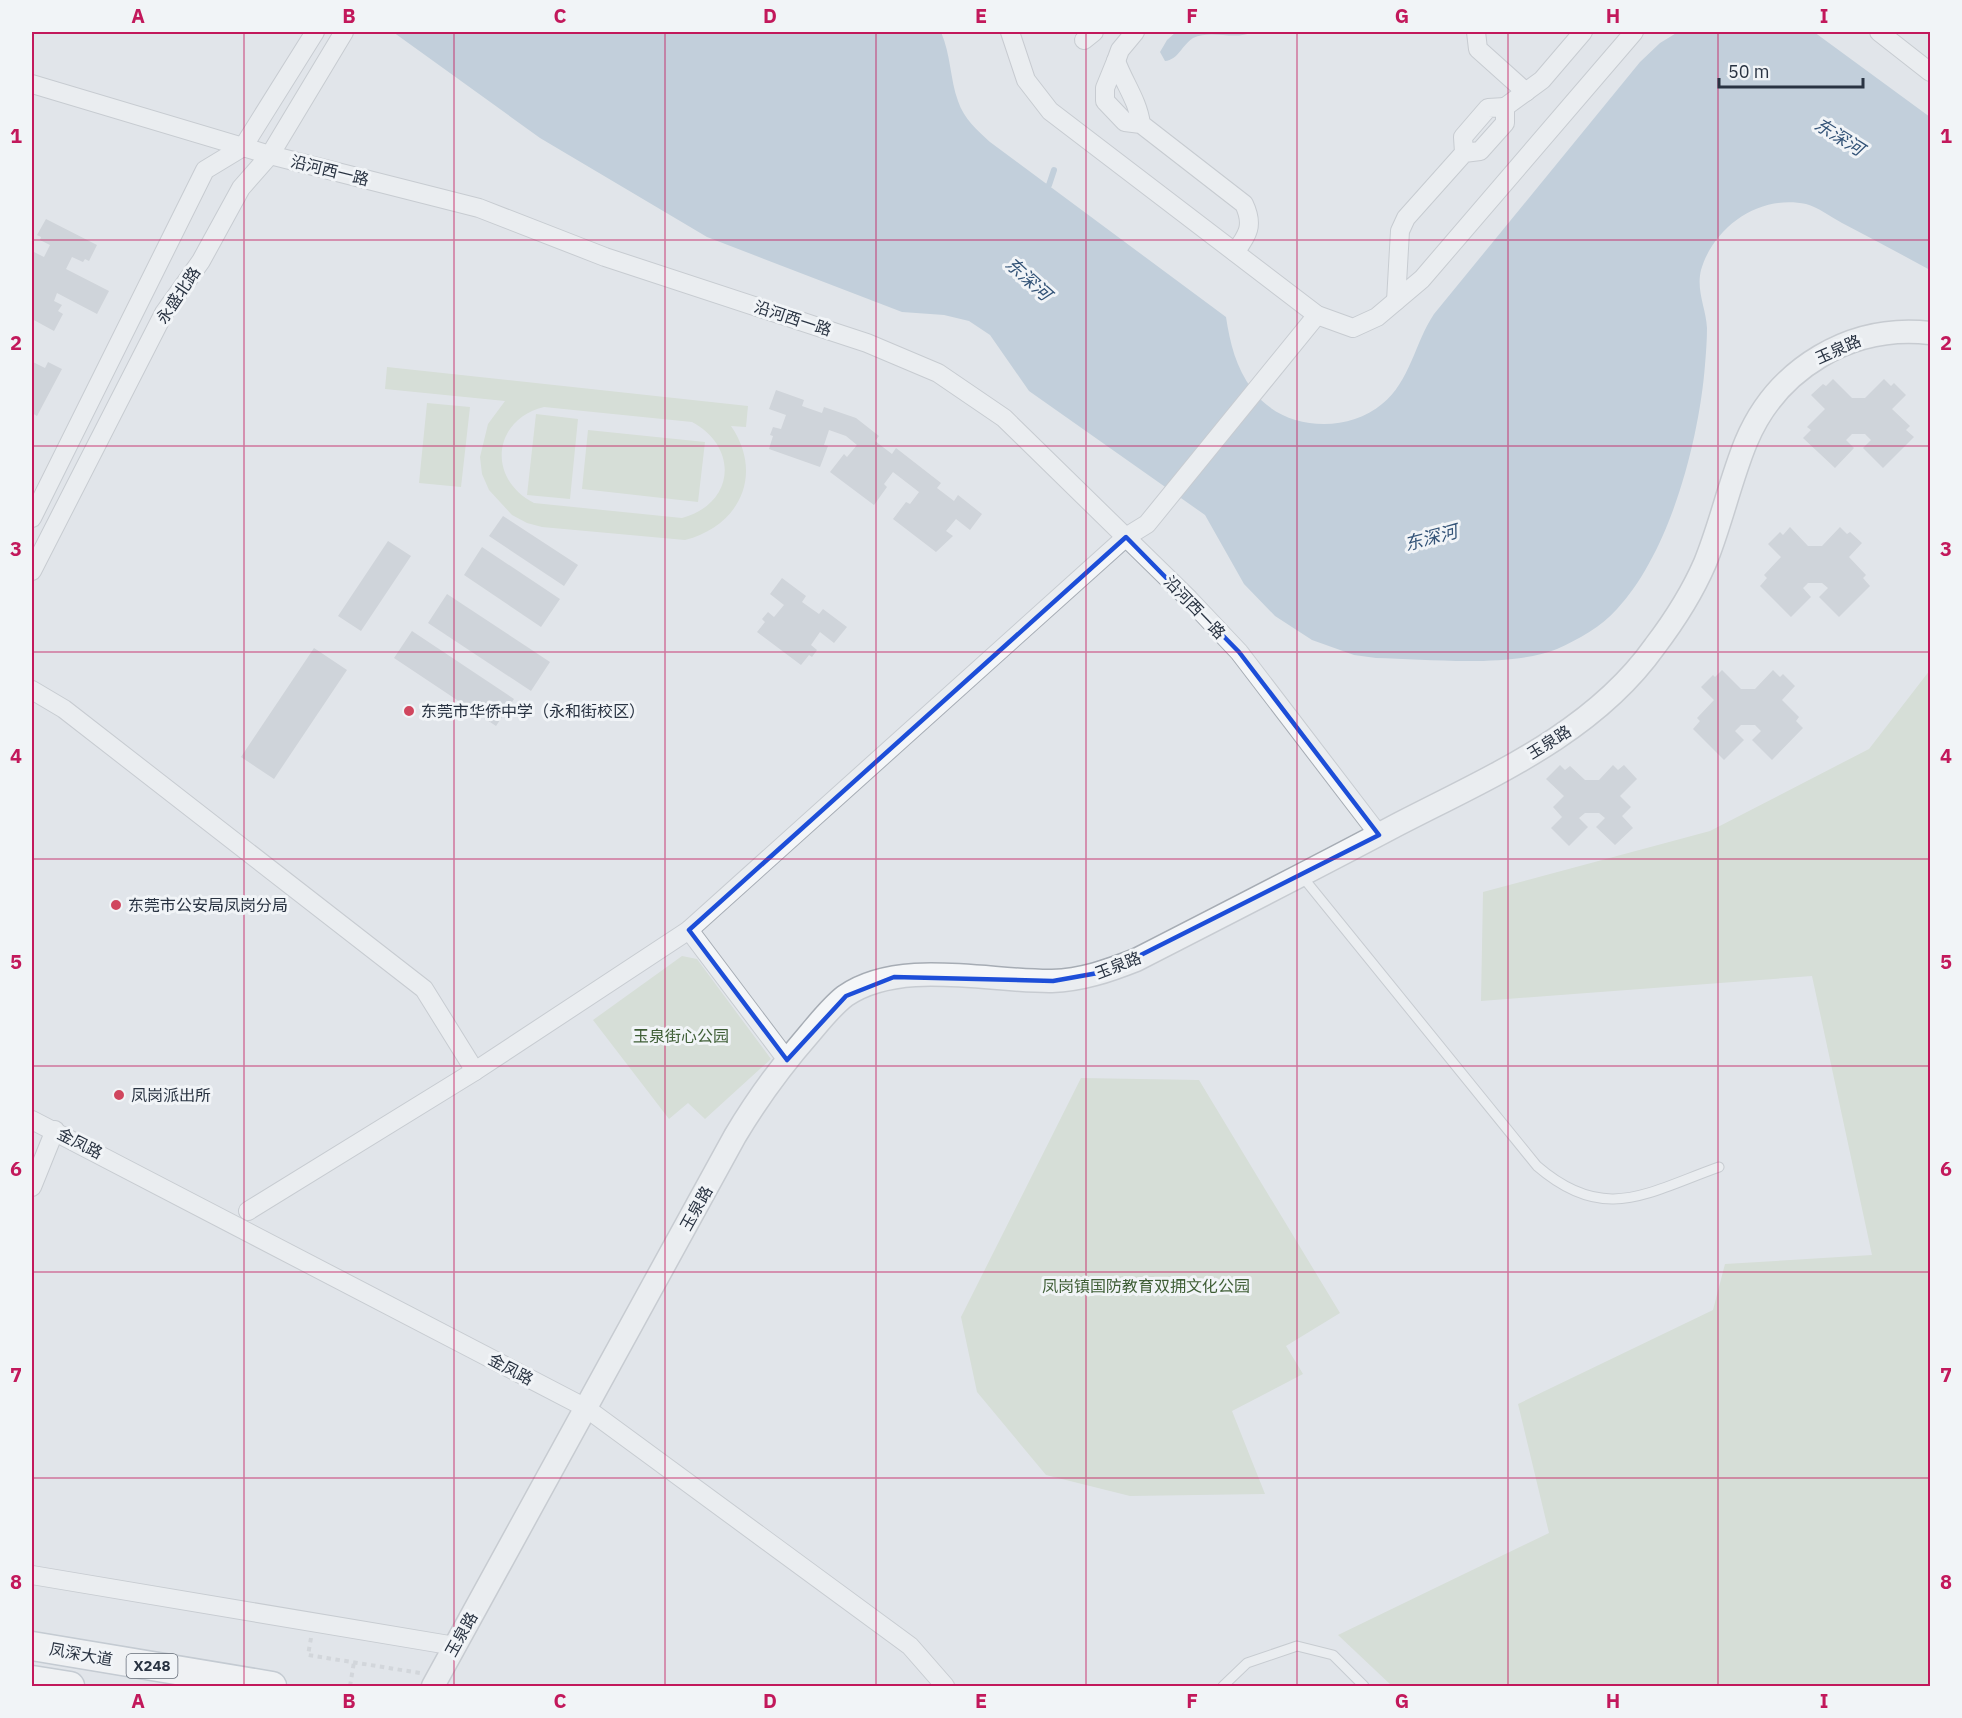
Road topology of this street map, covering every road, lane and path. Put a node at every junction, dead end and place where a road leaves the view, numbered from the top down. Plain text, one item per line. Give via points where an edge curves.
1 (315, 32) edge
2 (344, 32) edge
3 (1010, 32) edge
4 (1135, 32) edge
5 (1476, 32) edge
6 (1583, 32) edge
7 (1634, 32) edge
8 (1879, 32) edge
9 (1116, 61) junction
10 (1930, 72) edge
11 (32, 84) edge
12 (1526, 92) junction
13 (1141, 124) junction
14 (243, 147) junction
15 (270, 155) junction
16 (1235, 252) junction
17 (1396, 301) junction
18 (1317, 315) junction
19 (1930, 333) edge
20 (32, 518) edge
21 (1126, 537) junction
22 (32, 571) edge
23 (32, 690) edge
24 (1379, 834) junction
25 (1301, 875) junction
26 (689, 930) junction
27 (787, 1060) junction
28 (475, 1071) junction
29 (32, 1120) edge
30 (55, 1130) junction
31 (1719, 1167) dead end
32 (32, 1187) edge
33 (248, 1211) dead end
34 (586, 1408) junction
35 (32, 1575) edge
36 (32, 1646) edge
37 (455, 1646) junction
38 (308, 1654) dead end
39 (354, 1662) junction
40 (401, 1669) dead end
41 (32, 1680) edge
42 (70, 1686) edge
43 (272, 1686) edge
44 (350, 1686) edge
45 (433, 1686) edge
46 (945, 1686) edge
47 (1223, 1686) edge
48 (1364, 1686) edge

1 - 14 street, 永盛北路
2 - 15 street, 永盛北路
3 - 16 street via 1026,80 1050,111
4 - 9 street
5 - 12 street via 1478,49
6 - 12 street via 1542,80
7 - 17 street via 1422,279
8 - 10 street
9 - 13 street via 1138,106
9 - 13 street via 1105,88 1105,101 1125,123
11 - 14 street, 沿河西一路
12 - 17 street via 1506,107 1505,123 1480,151 1464,153 1406,218 1400,231
13 - 16 street via 1244,204 1250,217 1249,234
14 - 15 street, 沿河西一路
14 - 20 street, 永盛北路 via 205,170
15 - 21 street, 沿河西一路 via 479,208 605,257 913,361 938,373 1004,418
15 - 22 street, 永盛北路 via 241,188 201,261 164,313
16 - 18 street
17 - 18 street via 1377,317 1353,328
18 - 21 street via 1148,524
19 - 24 street, 玉泉路 via 1898,331 1865,336 1806,363 1758,417 1704,566 1683,605 1626,682 1560,737
21 - 24 street, 沿河西一路 via 1239,652
21 - 26 street
23 - 28 street via 64,709 424,989
24 - 25 street, 玉泉路
25 - 27 street, 玉泉路 via 1136,960 1083,978 1053,981 923,975 868,984 827,1013
25 - 31 lane via 1537,1166 1558,1184 1583,1196 1609,1201 1635,1197
26 - 27 street
26 - 28 street
27 - 34 street, 玉泉路 via 735,1136
28 - 33 street
29 - 30 street, 金凤路
30 - 32 street
30 - 34 street, 金凤路
34 - 37 street, 玉泉路
34 - 46 street, 金凤路 via 910,1646
35 - 37 street
36 - 43 main road, 凤深大道 / X248
37 - 45 street, 玉泉路
38 - 39 path
39 - 40 path
39 - 44 path
41 - 42 main road, 凤深大道
47 - 48 lane via 1247,1663 1297,1646 1333,1655

